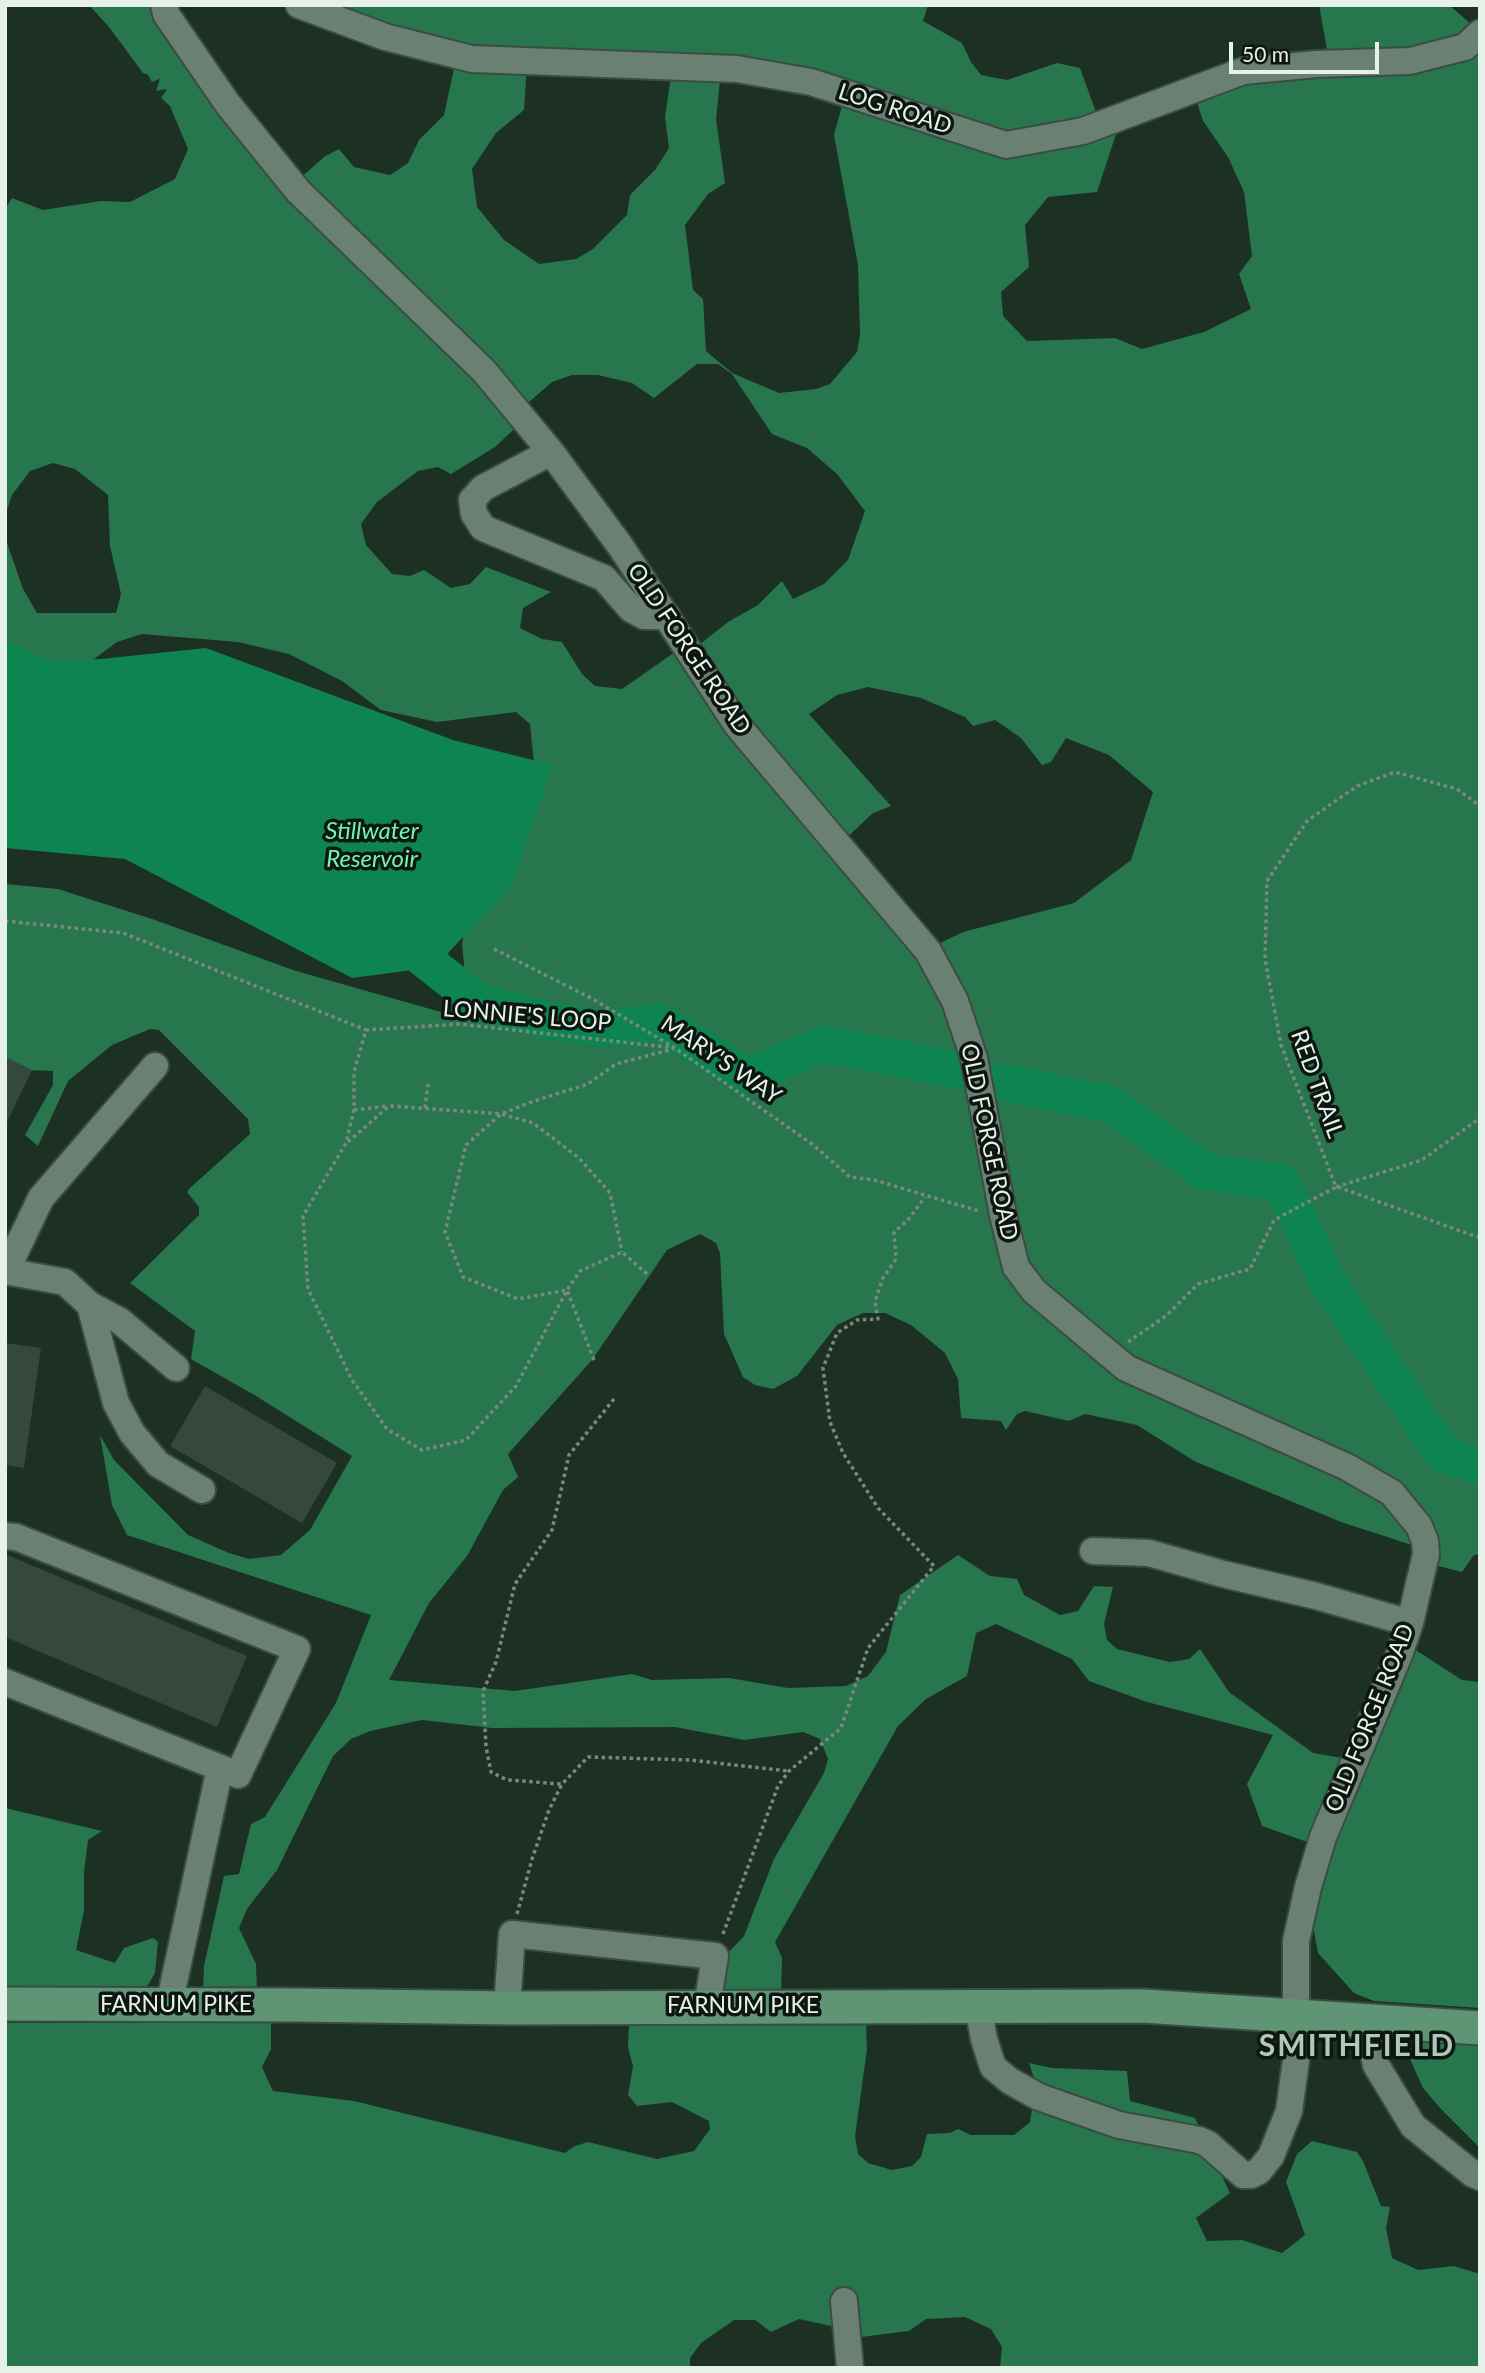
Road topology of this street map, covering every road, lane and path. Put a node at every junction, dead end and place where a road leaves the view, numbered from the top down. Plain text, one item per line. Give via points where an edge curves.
1 (164, 5) edge
2 (299, 5) edge
3 (1480, 33) edge
4 (551, 452) junction
5 (632, 564) junction
6 (606, 581) junction
7 (667, 616) junction
8 (1480, 806) edge
9 (5, 921) edge
10 (494, 949) dead end
11 (366, 1030) junction
12 (676, 1048) junction
13 (155, 1066) dead end
14 (428, 1084) dead end
15 (390, 1106) junction
16 (425, 1108) junction
17 (354, 1110) junction
18 (502, 1114) junction
19 (1480, 1118) edge
20 (346, 1143) junction
21 (1336, 1186) junction
22 (925, 1197) junction
23 (1003, 1215) junction
24 (1480, 1238) edge
25 (622, 1252) junction
26 (6, 1271) edge
27 (648, 1274) dead end
28 (567, 1290) junction
29 (90, 1305) junction
30 (1108, 1355) junction
31 (594, 1360) dead end
32 (176, 1368) dead end
33 (614, 1399) dead end
34 (202, 1490) dead end
35 (5, 1536) edge
36 (1093, 1551) dead end
37 (1410, 1623) junction
38 (5, 1682) edge
39 (219, 1768) junction
40 (789, 1771) junction
41 (562, 1784) junction
42 (512, 1934) junction
43 (715, 1956) junction
44 (5, 2004) edge
45 (169, 2005) junction
46 (978, 2006) junction
47 (707, 2007) junction
48 (507, 2008) junction
49 (1297, 2015) junction
50 (1368, 2022) junction
51 (1480, 2028) edge
52 (1480, 2177) edge
53 (844, 2301) dead end
54 (850, 2368) edge

1 - 4 street, OLD FORGE ROAD via 228,103 298,191 484,370
2 - 3 street, LOG ROAD via 385,37 472,59 737,69 811,82 1006,145 1083,131 1243,71 1410,61 1465,47
4 - 5 street, OLD FORGE ROAD
4 - 6 street via 483,488 472,500 474,514 484,527
5 - 6 street
5 - 7 street, OLD FORGE ROAD
6 - 7 street via 631,609 644,616
7 - 23 street, OLD FORGE ROAD via 737,725 928,951 955,1002 974,1058
8 - 21 path, RED TRAIL via 1457,789 1395,772 1357,786 1307,821 1267,881 1265,959 1281,1045
9 - 11 path via 123,933
10 - 12 path, MARY'S WAY
11 - 12 path, LONNIE'S LOOP via 460,1024
11 - 17 path via 354,1072
12 - 18 path via 616,1064 588,1084
12 - 22 path, MARY'S WAY via 812,1144 850,1177
13 - 26 street via 41,1198
14 - 16 path
15 - 16 path
15 - 17 path
15 - 20 path
16 - 18 path
17 - 20 path
18 - 25 path via 533,1123 579,1158 610,1193
18 - 28 path via 466,1145 445,1232 463,1277 518,1299
19 - 21 path via 1422,1160
20 - 28 path via 303,1216 308,1289 352,1380 387,1429 422,1450 466,1440 516,1386
21 - 24 path
21 - 30 path via 1274,1220 1250,1269 1198,1284 1166,1316
22 - 23 path, MARY'S WAY
22 - 40 path via 894,1232 896,1259 874,1301 878,1319 857,1320 837,1333 823,1368 830,1422 843,1453 878,1508 933,1566 869,1648 841,1728
23 - 30 street, OLD FORGE ROAD via 1016,1266 1034,1292
25 - 27 path
25 - 28 path via 580,1271
26 - 29 street via 65,1282
28 - 31 path
29 - 32 street via 120,1321
29 - 34 street via 116,1403 132,1433 158,1464
30 - 37 street, OLD FORGE ROAD via 1126,1368 1347,1467 1392,1493 1419,1526 1425,1541
33 - 41 path via 569,1455 552,1530 514,1584 496,1662 484,1691 486,1747 492,1772 507,1780
35 - 39 street via 297,1649 238,1775
36 - 37 street via 1149,1553
37 - 49 street, OLD FORGE ROAD via 1323,1837 1312,1875 1296,1941
38 - 39 street
39 - 45 street
40 - 41 path via 690,1760 588,1756
40 - 43 path via 778,1786
41 - 42 path via 533,1859
42 - 43 street
42 - 48 street
43 - 47 street
44 - 45 main road, FARNUM PIKE
45 - 48 main road, FARNUM PIKE
46 - 47 main road, FARNUM PIKE
46 - 49 main road, FARNUM PIKE via 1143,2006
46 - 49 street, OLD FORGE ROAD via 993,2067 1010,2081 1039,2097 1119,2125 1199,2140 1243,2175 1259,2171 1271,2157 1287,2119
47 - 48 main road, FARNUM PIKE
49 - 50 main road, FARNUM PIKE
50 - 51 main road, FARNUM PIKE
50 - 52 street via 1377,2065 1413,2126
53 - 54 street

